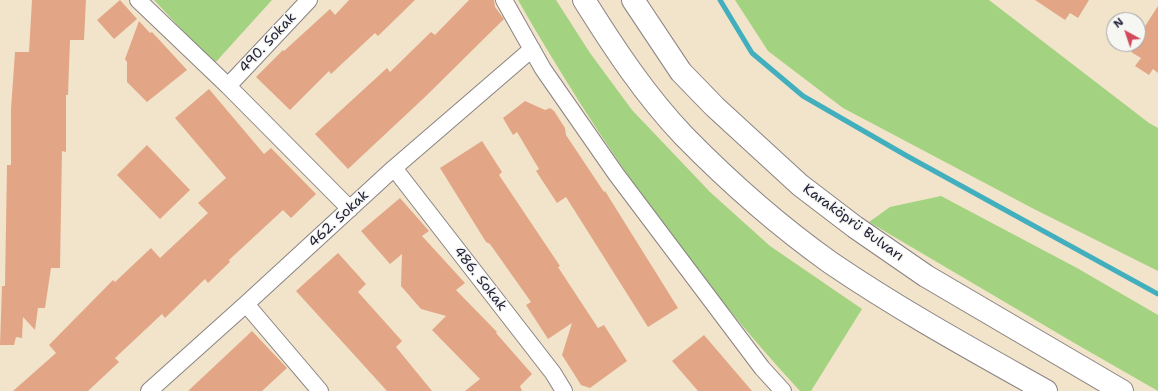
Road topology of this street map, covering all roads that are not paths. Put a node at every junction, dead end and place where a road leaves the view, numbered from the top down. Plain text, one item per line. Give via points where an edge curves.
1 (138, 0) edge
2 (308, 0) edge
3 (504, 0) edge
4 (584, 0) edge
5 (633, 0) edge
6 (532, 49) junction
7 (228, 86) junction
8 (394, 168) junction
9 (350, 209) junction
10 (246, 304) junction
11 (148, 391) edge
12 (320, 391) edge
13 (564, 391) edge
14 (783, 391) edge
15 (1046, 391) edge
16 (1122, 391) edge

1 - 7 street
2 - 7 street, 490. Sokak
3 - 6 street
4 - 15 highway via 618,53 653,100 720,172 771,216 831,262 904,310
5 - 16 highway, Karaköprü Bulvarı via 681,72 800,185 926,276
6 - 8 street, 462. Sokak
6 - 14 street via 543,70 616,174 757,361
7 - 9 street
8 - 9 street, 462. Sokak
8 - 13 street, 486. Sokak via 553,373
9 - 10 street, 462. Sokak
10 - 11 street, 462. Sokak
10 - 12 street

